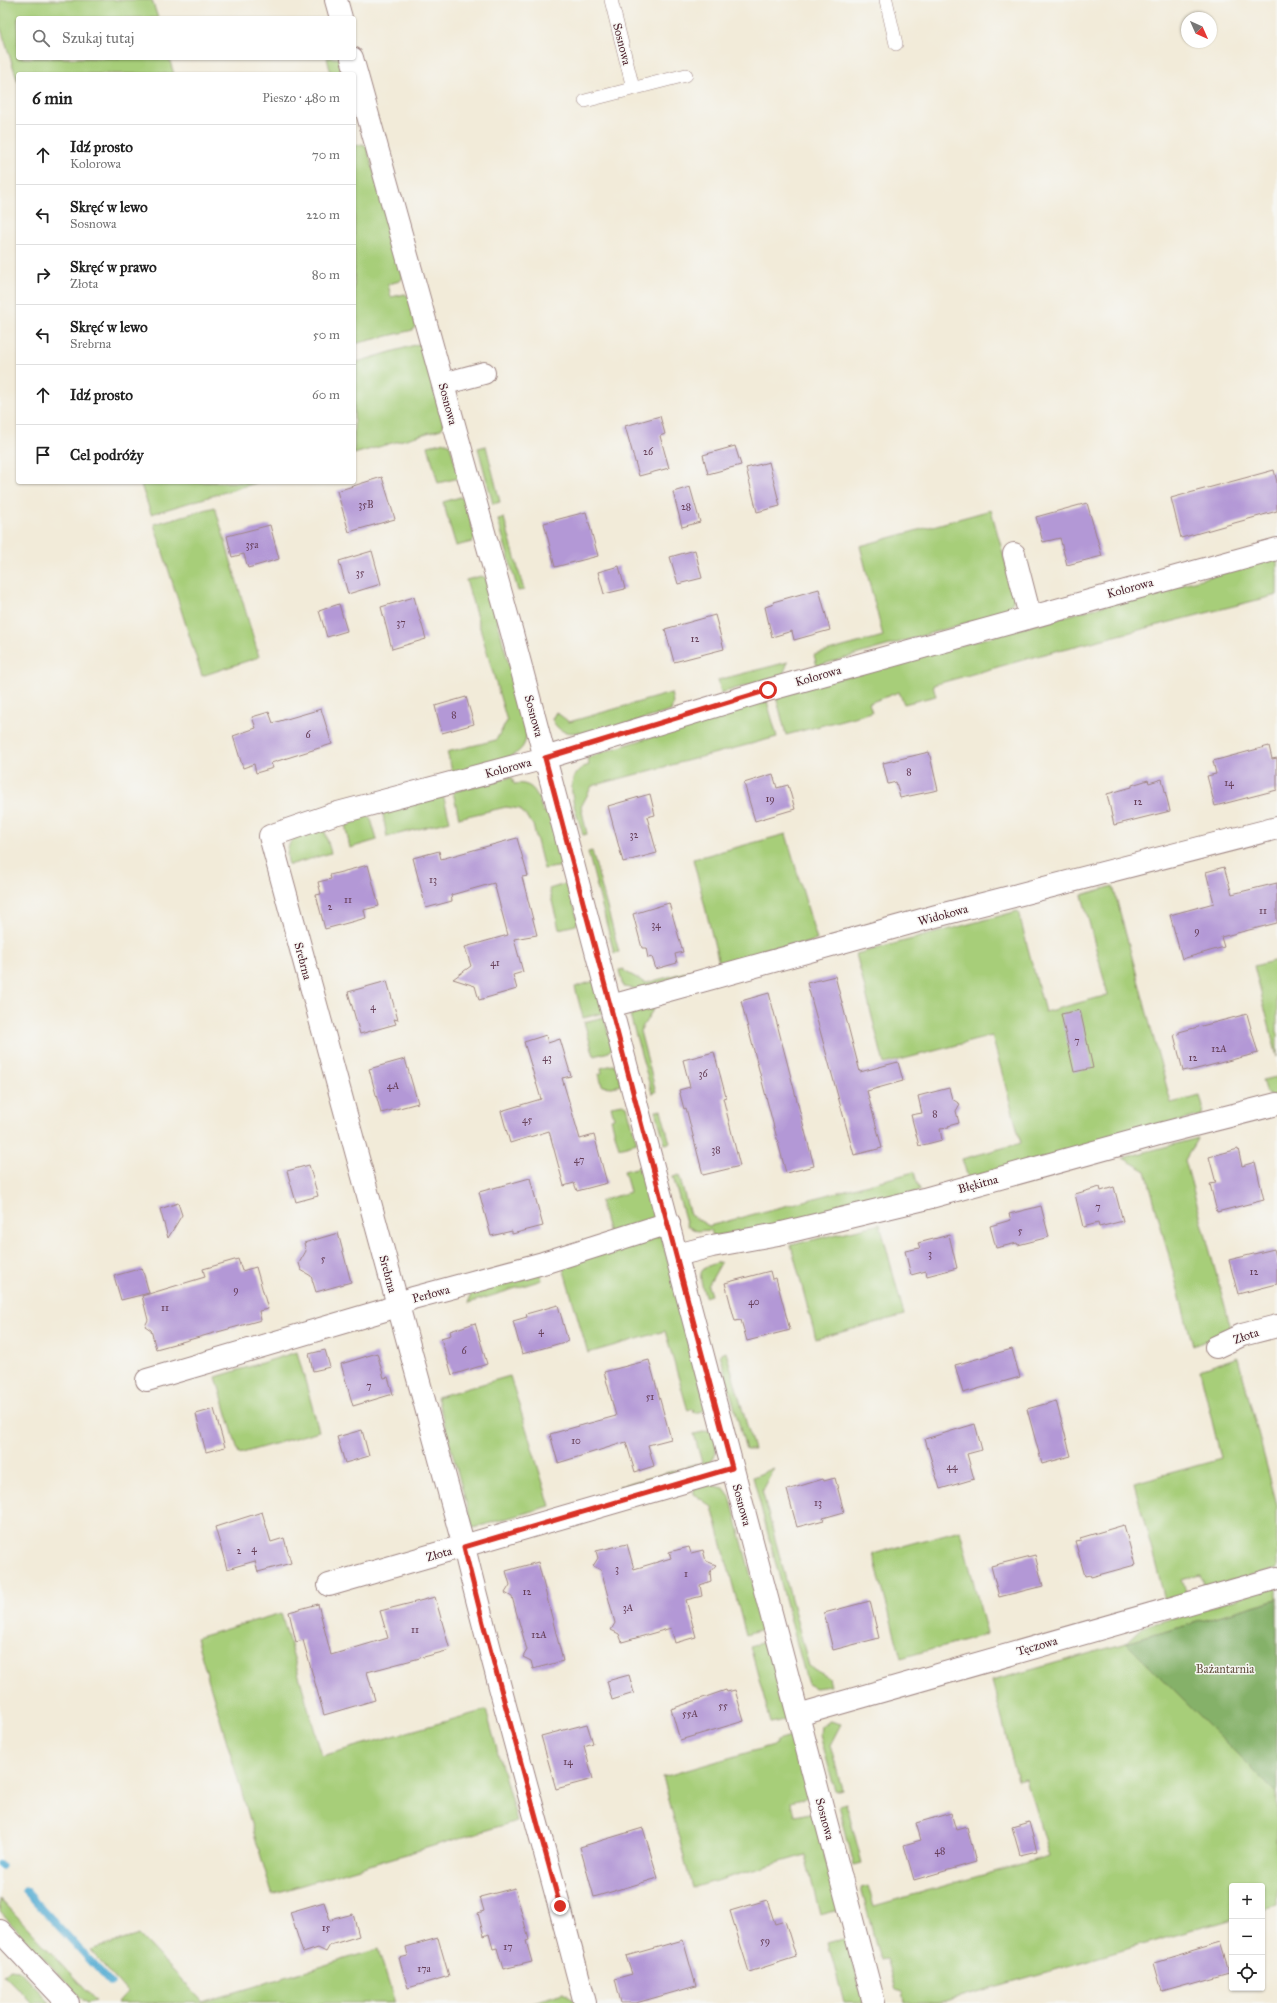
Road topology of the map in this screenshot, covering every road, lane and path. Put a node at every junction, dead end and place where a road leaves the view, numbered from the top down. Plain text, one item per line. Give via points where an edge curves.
1 (336, 0) edge
2 (611, 0) edge
3 (886, 0) edge
4 (340, 16) edge
5 (896, 44) dead end
6 (353, 60) edge
7 (356, 72) edge
8 (356, 72) edge
9 (686, 75) dead end
10 (633, 88) junction
11 (585, 101) dead end
12 (484, 373) dead end
13 (443, 384) junction
14 (1277, 549) edge
15 (1014, 554) dead end
16 (1030, 616) junction
17 (545, 758) junction
18 (1277, 828) edge
19 (270, 836) joint
20 (611, 1006) junction
21 (1277, 1104) edge
22 (669, 1223) junction
23 (677, 1255) junction
24 (396, 1305) junction
25 (1277, 1326) edge
26 (1216, 1347) dead end
27 (147, 1380) dead end
28 (732, 1468) junction
29 (464, 1547) junction
30 (1277, 1578) edge
31 (329, 1585) dead end
32 (798, 1714) junction
33 (0, 1930) edge
34 (68, 2003) edge
35 (585, 2003) edge
36 (874, 2003) edge

1 - 4 street
2 - 10 lane, Sosnowa
3 - 5 lane
6 - 8 street, Sosnowa
7 - 13 street, Sosnowa
9 - 10 lane
10 - 11 lane
12 - 13 street
13 - 17 street, Sosnowa
14 - 16 street, Kolorowa
15 - 16 street
16 - 17 street, Kolorowa via 768,690
17 - 19 street, Kolorowa via 334,814
17 - 20 street, Sosnowa
18 - 20 street, Widokowa via 936,916
19 - 24 street, Srebrna
20 - 22 street, Sosnowa
21 - 23 street, Błękitna via 924,1199
22 - 23 street, Sosnowa
22 - 24 street, Perłowa via 543,1263 413,1298
23 - 28 street, Sosnowa
24 - 27 street, Perłowa
24 - 29 street, Srebrna
25 - 26 street, Złota via 1242,1335
28 - 29 street, Złota
28 - 32 street, Sosnowa
29 - 31 street, Złota
29 - 35 street, Srebrna
30 - 32 street, Tęczowa
32 - 36 street, Sosnowa
33 - 34 street

